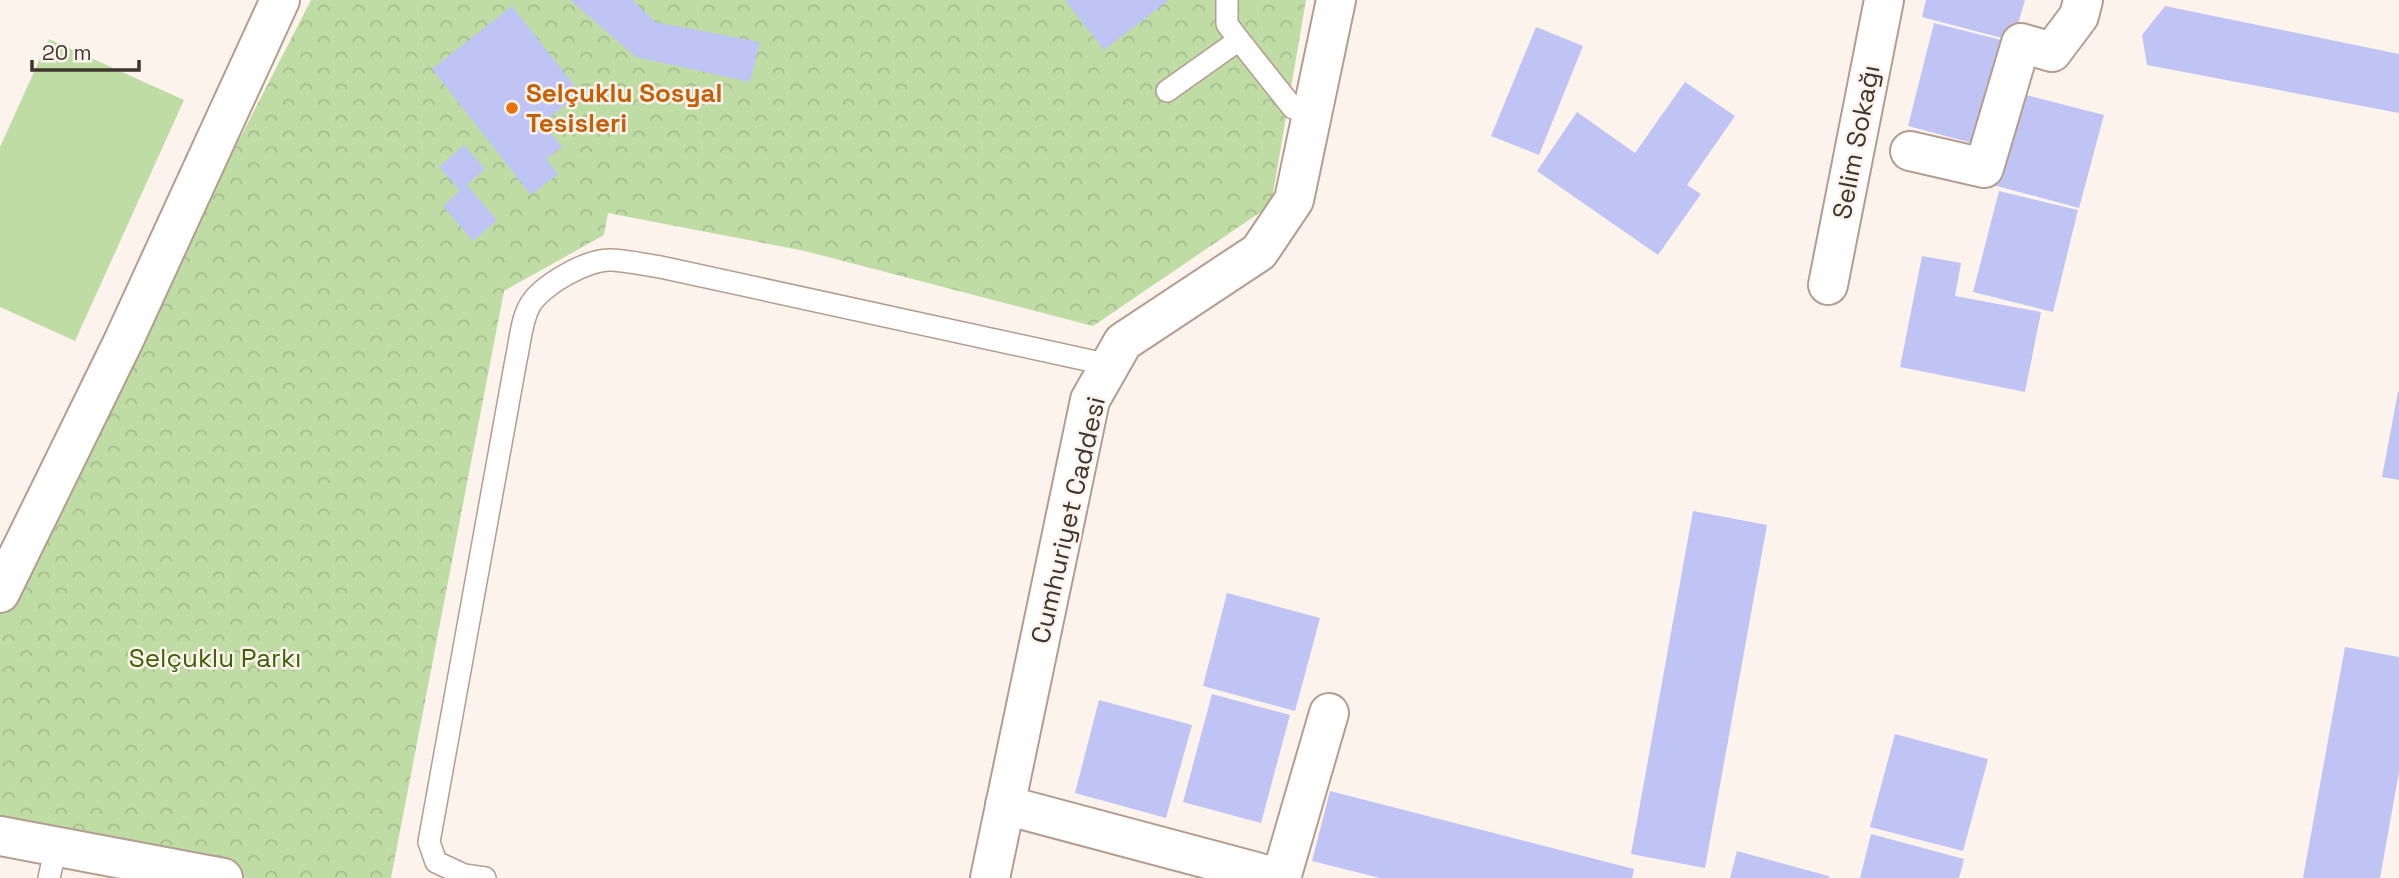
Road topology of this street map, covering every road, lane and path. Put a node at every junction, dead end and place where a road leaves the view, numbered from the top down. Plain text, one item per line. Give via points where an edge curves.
1 (280, 0) edge
2 (1227, 0) edge
3 (1336, 0) edge
4 (1884, 0) edge
5 (2082, 0) edge
6 (1239, 40) junction
7 (1167, 91) dead end
8 (1312, 113) junction
9 (1910, 151) dead end
10 (1828, 285) dead end
11 (1110, 365) junction
12 (0, 593) edge
13 (1329, 713) dead end
14 (1005, 805) junction
15 (0, 836) edge
16 (53, 862) edge
17 (1240, 873) edge
18 (223, 878) edge
19 (485, 878) edge
20 (990, 878) edge
21 (1280, 878) edge

1 - 12 street via 129,329
2 - 6 lane via 1227,24
3 - 8 street, Cumhuriyet Caddesi
4 - 10 street, Selim Sokağı
5 - 9 street via 2079,16 2052,52 2021,43 1984,168
6 - 7 lane
6 - 8 lane via 1293,108
8 - 11 street, Cumhuriyet Caddesi via 1294,200 1259,252 1123,342
11 - 14 street, Cumhuriyet Caddesi via 1090,400
11 - 19 lane via 609,259 566,274 546,288 529,306 516,360 429,842 436,862 464,875
13 - 21 street
14 - 17 street
14 - 20 street, Cumhuriyet Caddesi
15 - 16 street
16 - 18 street
17 - 21 street

